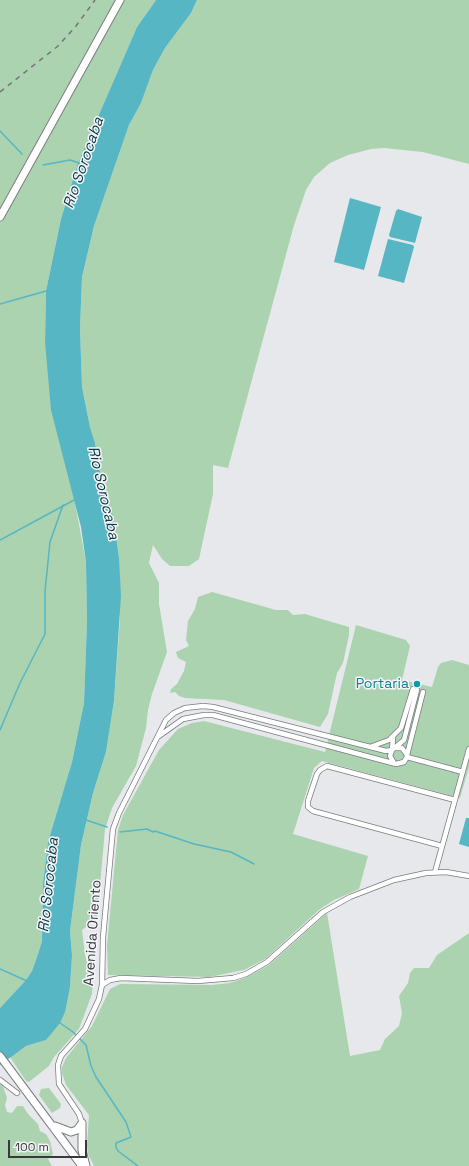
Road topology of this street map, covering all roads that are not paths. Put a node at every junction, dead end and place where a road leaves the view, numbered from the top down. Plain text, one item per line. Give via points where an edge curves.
1 (120, 0) edge
2 (0, 217) edge
3 (423, 692) tunnel mouth
4 (401, 728) junction
5 (158, 736) junction
6 (393, 738) junction
7 (404, 740) junction
8 (366, 747) junction
9 (393, 749) junction
10 (469, 750) edge
11 (407, 756) junction
12 (394, 763) junction
13 (463, 772) junction
14 (455, 800) junction
15 (442, 846) junction
16 (435, 872) junction
17 (469, 876) edge
18 (102, 985) junction
19 (0, 1056) edge
20 (0, 1080) edge
21 (17, 1093) dead end
22 (51, 1123) junction
23 (82, 1123) junction
24 (82, 1166) edge
25 (86, 1166) edge

1 - 2 main road
3 - 11 street
4 - 6 street
4 - 7 street
4 - 7 street via 415,689
5 - 8 street, Avenida Oriento via 166,720 174,713 185,708 203,706
5 - 12 street, Avenida Oriento via 183,719 197,715 212,715
5 - 18 street, Avenida Oriento via 118,813 113,829 103,937
6 - 8 street, Avenida Oriento
6 - 9 street
7 - 9 street
8 - 9 street, Avenida Oriento via 382,751
9 - 11 street via 402,748
9 - 12 street via 390,756
10 - 13 street
11 - 12 street via 402,764
11 - 13 street
13 - 14 street
14 - 15 street
14 - 15 street via 327,766 317,774 308,801 308,807 313,811
15 - 16 street
16 - 17 street
16 - 18 street via 394,880 336,903 322,912 267,962 246,974 210,981 121,978
18 - 23 street, Avenida Oriento via 94,1012 81,1035 59,1061 57,1078 61,1089 79,1114
19 - 22 main road
20 - 21 street
22 - 23 main road via 71,1132 77,1130
22 - 24 main road
23 - 25 main road via 82,1150

